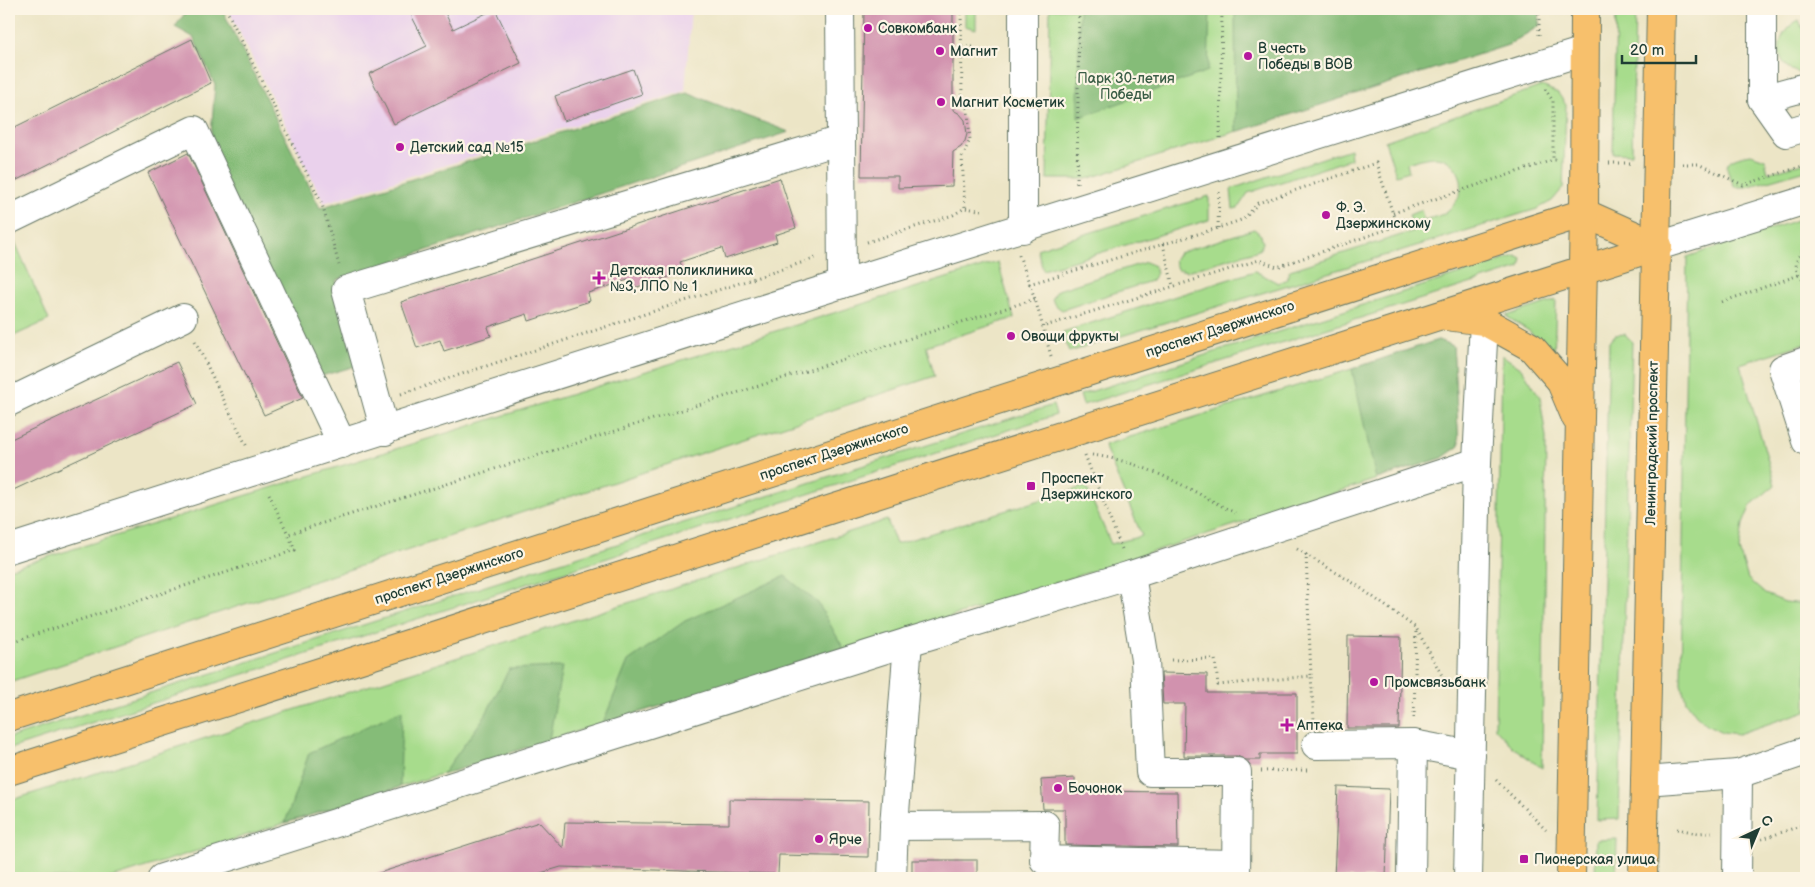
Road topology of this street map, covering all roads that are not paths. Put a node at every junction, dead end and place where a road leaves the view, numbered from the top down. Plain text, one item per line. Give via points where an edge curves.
1 (840, 9) edge
2 (1023, 9) edge
3 (1586, 9) edge
4 (1662, 9) edge
5 (1762, 9) edge
6 (1584, 51) junction
7 (1806, 87) edge
8 (1762, 99) junction
9 (1806, 127) edge
10 (841, 140) junction
11 (1806, 200) edge
12 (1584, 213) junction
13 (9, 220) edge
14 (1017, 230) junction
15 (1658, 246) junction
16 (1584, 269) junction
17 (842, 284) junction
18 (1438, 315) junction
19 (184, 318) road end
20 (1484, 321) junction
21 (1806, 361) edge
22 (9, 402) edge
23 (1579, 424) junction
24 (385, 430) junction
25 (1806, 441) edge
26 (342, 444) junction
27 (1477, 462) junction
28 (9, 549) edge
29 (1131, 575) junction
30 (908, 642) junction
31 (9, 717) edge
32 (1413, 744) junction
33 (1316, 745) road end
34 (1806, 751) edge
35 (1471, 755) junction
36 (9, 771) edge
37 (1738, 774) junction
38 (1645, 781) junction
39 (894, 826) junction
40 (1236, 871) edge
41 (162, 878) edge
42 (892, 878) edge
43 (1411, 878) edge
44 (1468, 878) edge
45 (1570, 878) edge
46 (1643, 878) edge
47 (1737, 878) edge

1 - 10 street
2 - 14 street
3 - 6 main road
4 - 15 main road, Ленинградский проспект
5 - 8 street
6 - 12 main road
6 - 14 street
7 - 8 street
8 - 9 street via 1786,133
10 - 17 street
10 - 24 street via 346,290
11 - 15 street
12 - 15 main road
12 - 16 main road
12 - 31 main road, проспект Дзержинского
13 - 26 street via 194,130
14 - 17 street
15 - 16 main road
15 - 38 main road, Ленинградский проспект
16 - 18 main road
16 - 23 main road
17 - 24 street
18 - 20 main road
18 - 36 main road
19 - 22 street
20 - 23 main road via 1531,347 1560,380
20 - 27 street
21 - 25 street via 1782,369
23 - 45 main road
24 - 26 street
26 - 28 street
27 - 29 street
27 - 35 street
29 - 30 street
29 - 40 street via 1145,660 1150,772 1237,772
30 - 39 street
30 - 41 street
32 - 33 street
32 - 35 street
32 - 43 street
34 - 37 street
35 - 44 street
37 - 38 street
37 - 47 street
38 - 46 main road, Ленинградский проспект
39 - 40 street via 1045,825 1044,860
39 - 42 street

